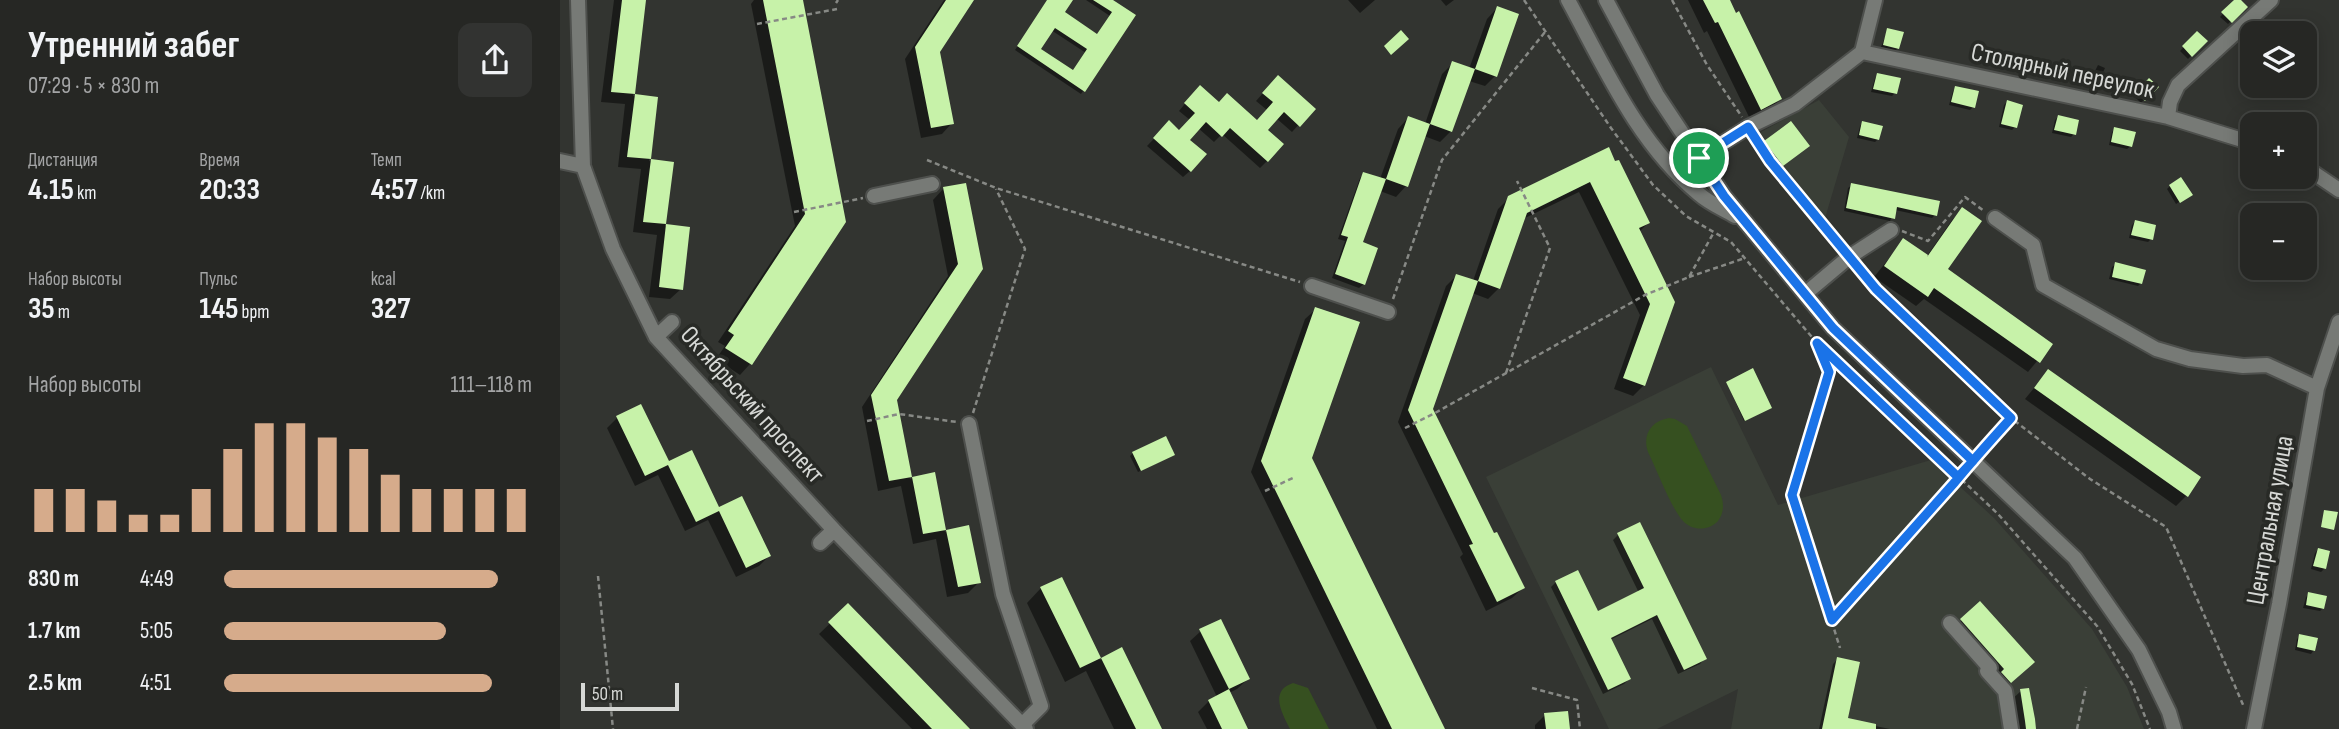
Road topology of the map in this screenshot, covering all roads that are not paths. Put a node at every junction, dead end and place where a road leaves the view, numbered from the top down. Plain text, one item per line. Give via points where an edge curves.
1 (578, 0) edge
2 (1568, 0) edge
3 (1606, 0) edge
4 (1875, 0) edge
5 (2271, 0) edge
6 (1862, 52) junction
7 (2168, 117) junction
8 (2240, 139) edge
9 (1699, 158) junction
10 (560, 161) edge
11 (583, 166) junction
12 (2317, 175) edge
13 (932, 184) dead end
14 (2339, 190) edge
15 (874, 196) road end
16 (1995, 219) road end
17 (1746, 222) junction
18 (1891, 230) road end
19 (1312, 286) road end
20 (1805, 294) junction
21 (1388, 313) road end
22 (673, 322) dead end
23 (2339, 322) edge
24 (656, 337) junction
25 (2317, 388) junction
26 (969, 424) road end
27 (834, 530) junction
28 (820, 543) dead end
29 (1950, 623) dead end
30 (2251, 723) edge
31 (1024, 727) edge
32 (2011, 729) edge
33 (2174, 729) edge

1 - 11 street, Октябрьский проспект
2 - 17 street via 1629,113 1671,169 1700,196
3 - 9 street via 1657,95
4 - 6 street
5 - 7 street via 2178,85
6 - 7 street, Столярный переулок
6 - 9 street via 1796,104
7 - 8 street, Столярный переулок
9 - 17 street
10 - 11 street
11 - 24 street, Октябрьский проспект via 613,249
12 - 14 street
13 - 15 street
16 - 25 street via 2033,245 2043,285 2156,349 2190,359 2267,365
17 - 20 street
18 - 20 street
19 - 21 street
20 - 33 street via 1833,328 2075,558 2139,650
22 - 24 street
23 - 25 street, Центральная улица
24 - 27 street, Октябрьский проспект
25 - 30 street, Центральная улица via 2279,604
26 - 31 street via 1003,594 1041,706
27 - 28 street
27 - 31 street, Октябрьский проспект
29 - 32 street via 2005,691

